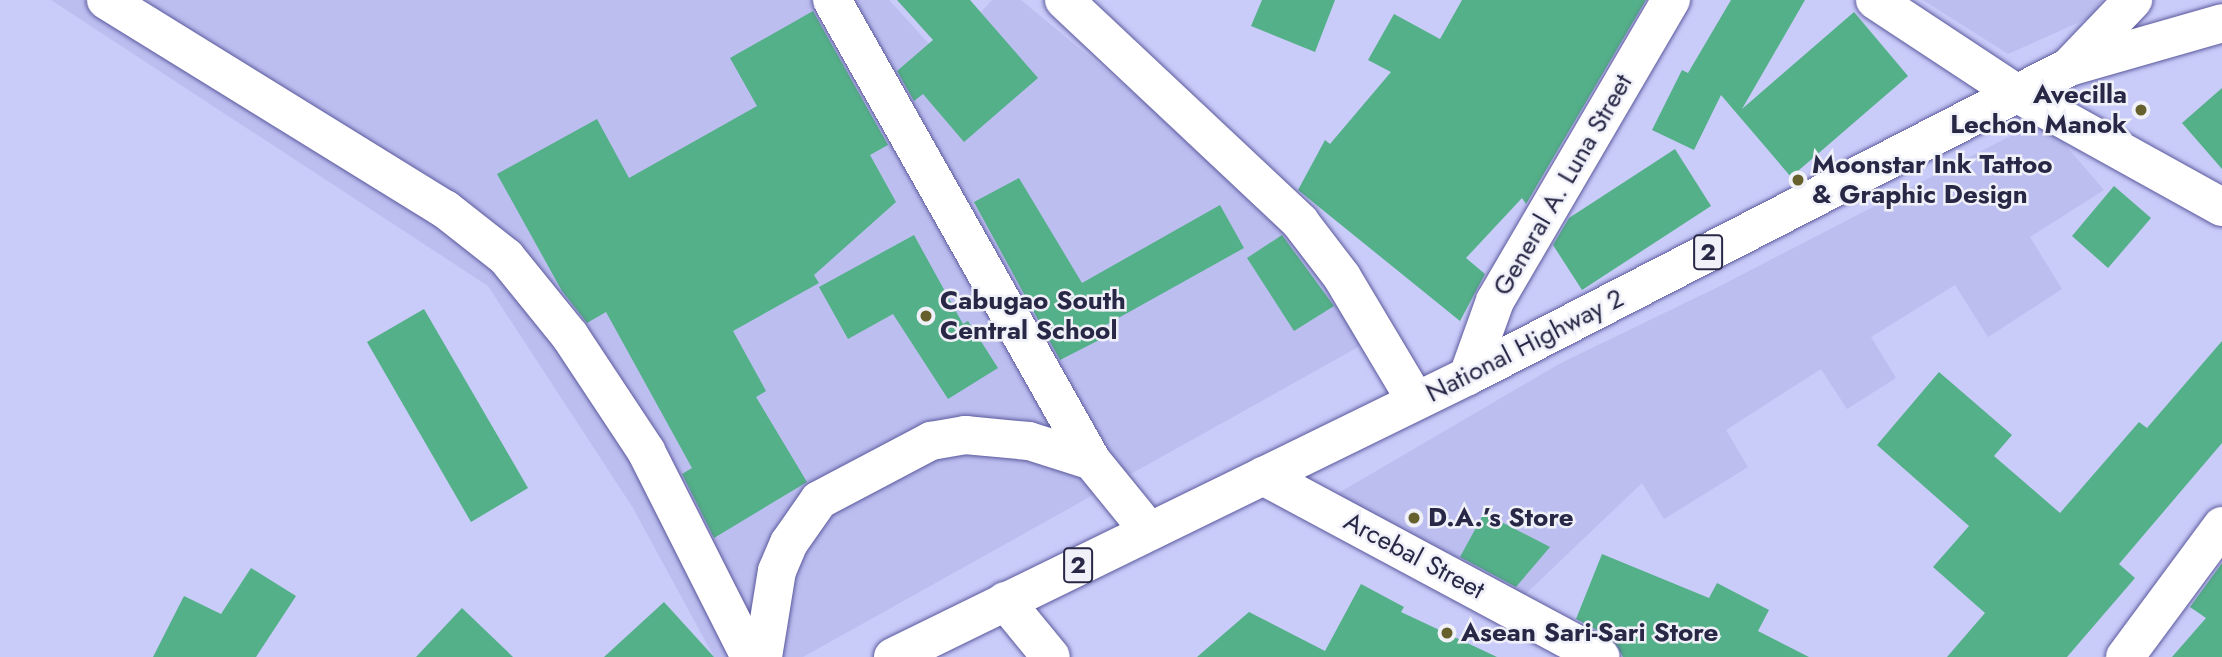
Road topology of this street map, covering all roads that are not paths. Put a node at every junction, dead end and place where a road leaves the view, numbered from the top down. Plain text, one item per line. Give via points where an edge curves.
1 (106, 0) edge
2 (832, 0) edge
3 (1064, 0) edge
4 (1671, 0) edge
5 (1875, 0) edge
6 (2133, 0) edge
7 (2222, 23) edge
8 (2069, 67) junction
9 (2016, 93) junction
10 (2222, 207) edge
11 (1468, 376) junction
12 (1416, 401) junction
13 (1092, 461) junction
14 (1263, 475) junction
15 (2222, 526) edge
16 (1148, 530) junction
17 (1005, 601) junction
18 (750, 657) edge
19 (763, 657) edge
20 (894, 657) edge
21 (1051, 657) edge
22 (1601, 657) edge
23 (2125, 657) edge

1 - 18 main road via 445,209 506,257 570,336 646,451
2 - 13 main road
3 - 12 main road via 1300,222 1342,277
4 - 11 main road, General A. Luna Street via 1501,290
5 - 9 main road
6 - 8 main road, National Highway 2 / 2
7 - 8 main road
8 - 9 main road, National Highway 2 / 2
9 - 10 main road
9 - 11 main road, National Highway 2 / 2
11 - 12 main road, National Highway 2 / 2
12 - 14 main road, National Highway 2 / 2
13 - 16 main road
13 - 19 main road via 1029,441 965,435 931,441 819,500 789,543 777,571
14 - 16 main road, National Highway 2 / 2
14 - 22 main road, Arcebal Street
15 - 23 main road
16 - 17 main road, National Highway 2 / 2
17 - 20 main road, National Highway 2 / 2
17 - 21 main road

